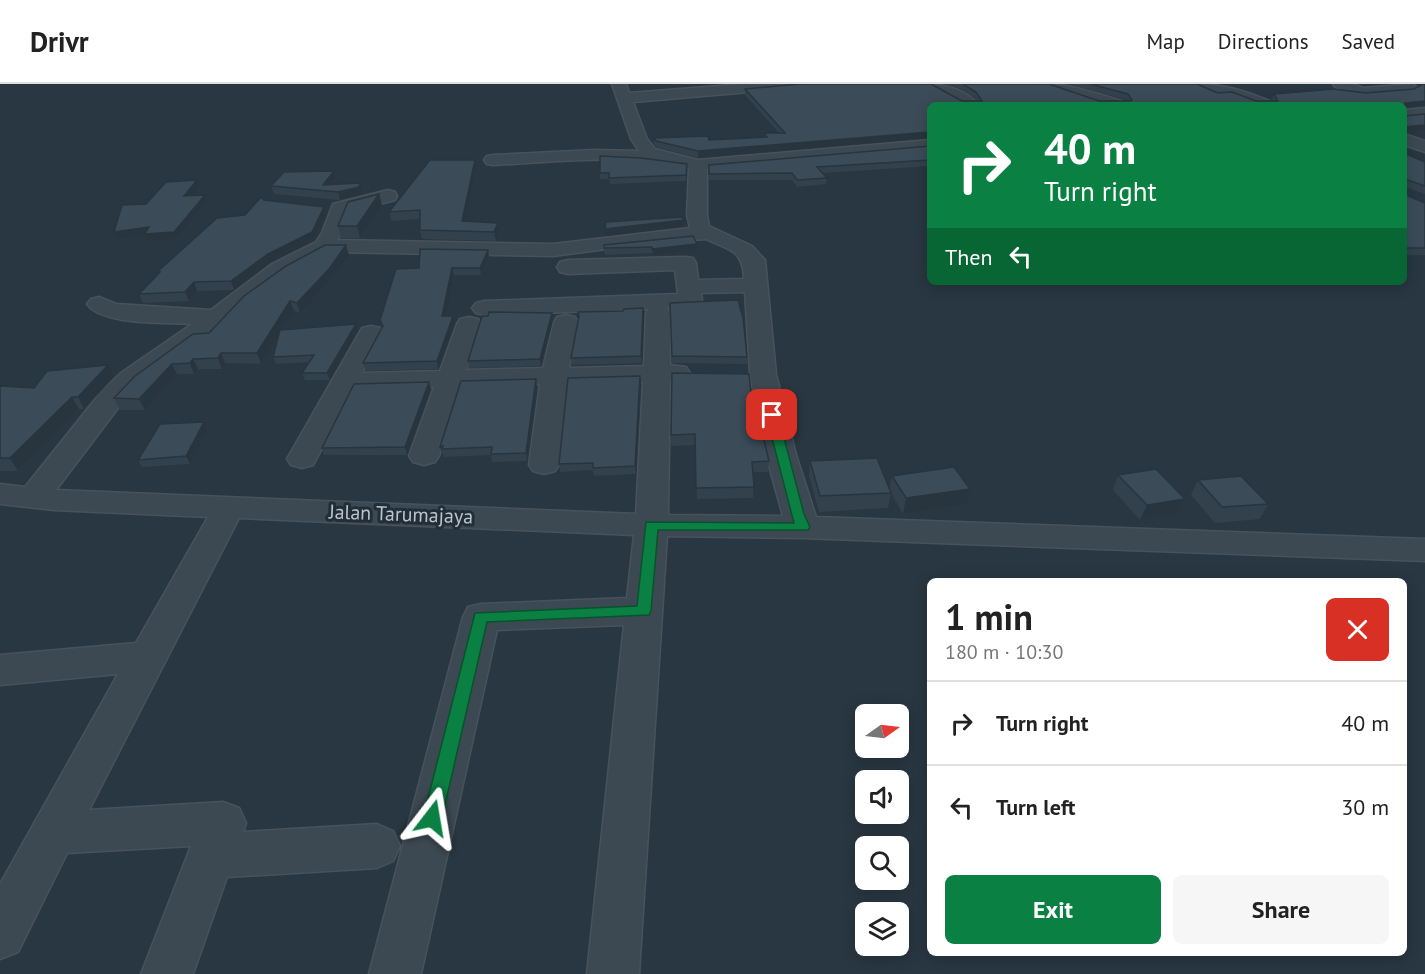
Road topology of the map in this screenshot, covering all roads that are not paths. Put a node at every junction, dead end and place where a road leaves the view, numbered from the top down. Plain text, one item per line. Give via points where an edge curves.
1 (797, 84) edge
2 (930, 84) edge
3 (1052, 84) edge
4 (1202, 84) edge
5 (1340, 84) edge
6 (1401, 86) edge
7 (622, 91) edge
8 (1425, 96) edge
9 (968, 102) edge
10 (1105, 102) edge
11 (1260, 102) edge
12 (1425, 113) edge
13 (1407, 116) edge
14 (1407, 118) edge
15 (1425, 127) edge
16 (1407, 140) edge
17 (927, 145) edge
18 (1425, 147) edge
19 (655, 157) junction
20 (493, 160) dead end
21 (698, 165) junction
22 (388, 196) dead end
23 (318, 206) edge
24 (340, 208) junction
25 (709, 233) junction
26 (323, 246) junction
27 (498, 269) dead end
28 (757, 285) junction
29 (688, 287) junction
30 (99, 304) dead end
31 (658, 313) dead end
32 (216, 318) junction
33 (566, 322) dead end
34 (370, 333) dead end
35 (657, 373) junction
36 (704, 374) edge
37 (554, 376) junction
38 (451, 379) junction
39 (346, 381) junction
40 (424, 456) dead end
41 (302, 459) dead end
42 (544, 465) dead end
43 (0, 494) edge
44 (33, 498) junction
45 (229, 507) junction
46 (651, 525) junction
47 (803, 527) junction
48 (1425, 550) edge
49 (644, 611) junction
50 (148, 657) junction
51 (0, 670) edge
52 (53, 833) junction
53 (377, 846) dead end
54 (211, 856) junction
55 (0, 934) edge
56 (166, 974) edge
57 (395, 974) edge
58 (614, 974) edge

1 - 7 street
2 - 9 street
3 - 10 street
4 - 11 street
5 - 6 street via 1362,92
6 - 8 street
7 - 19 street via 639,139
12 - 13 street
14 - 15 street
16 - 18 street
17 - 21 street
19 - 20 street via 595,154
19 - 21 street
21 - 25 street via 699,226
22 - 24 street
23 - 24 street
24 - 26 street
25 - 26 street via 548,250
25 - 28 street via 751,255
26 - 32 street via 280,269
27 - 29 street via 685,263
28 - 29 street
28 - 47 street via 751,374
29 - 38 street via 690,300 476,316
30 - 32 street via 111,311
31 - 35 street
32 - 44 street via 151,363 111,398
33 - 37 street
34 - 39 street
35 - 36 street
35 - 37 street
35 - 46 street
37 - 38 street
37 - 42 street
38 - 39 street
38 - 40 street
39 - 41 street
43 - 44 street, Jalan Tarumajaya
44 - 45 street, Jalan Tarumajaya
45 - 46 street, Jalan Tarumajaya
45 - 50 street
46 - 47 street, Jalan Tarumajaya
46 - 49 street
47 - 48 street, Jalan Tarumajaya
49 - 57 street via 481,617
49 - 58 street
50 - 51 street
50 - 52 street
52 - 54 street via 224,823
52 - 55 street
53 - 54 street
54 - 56 street

